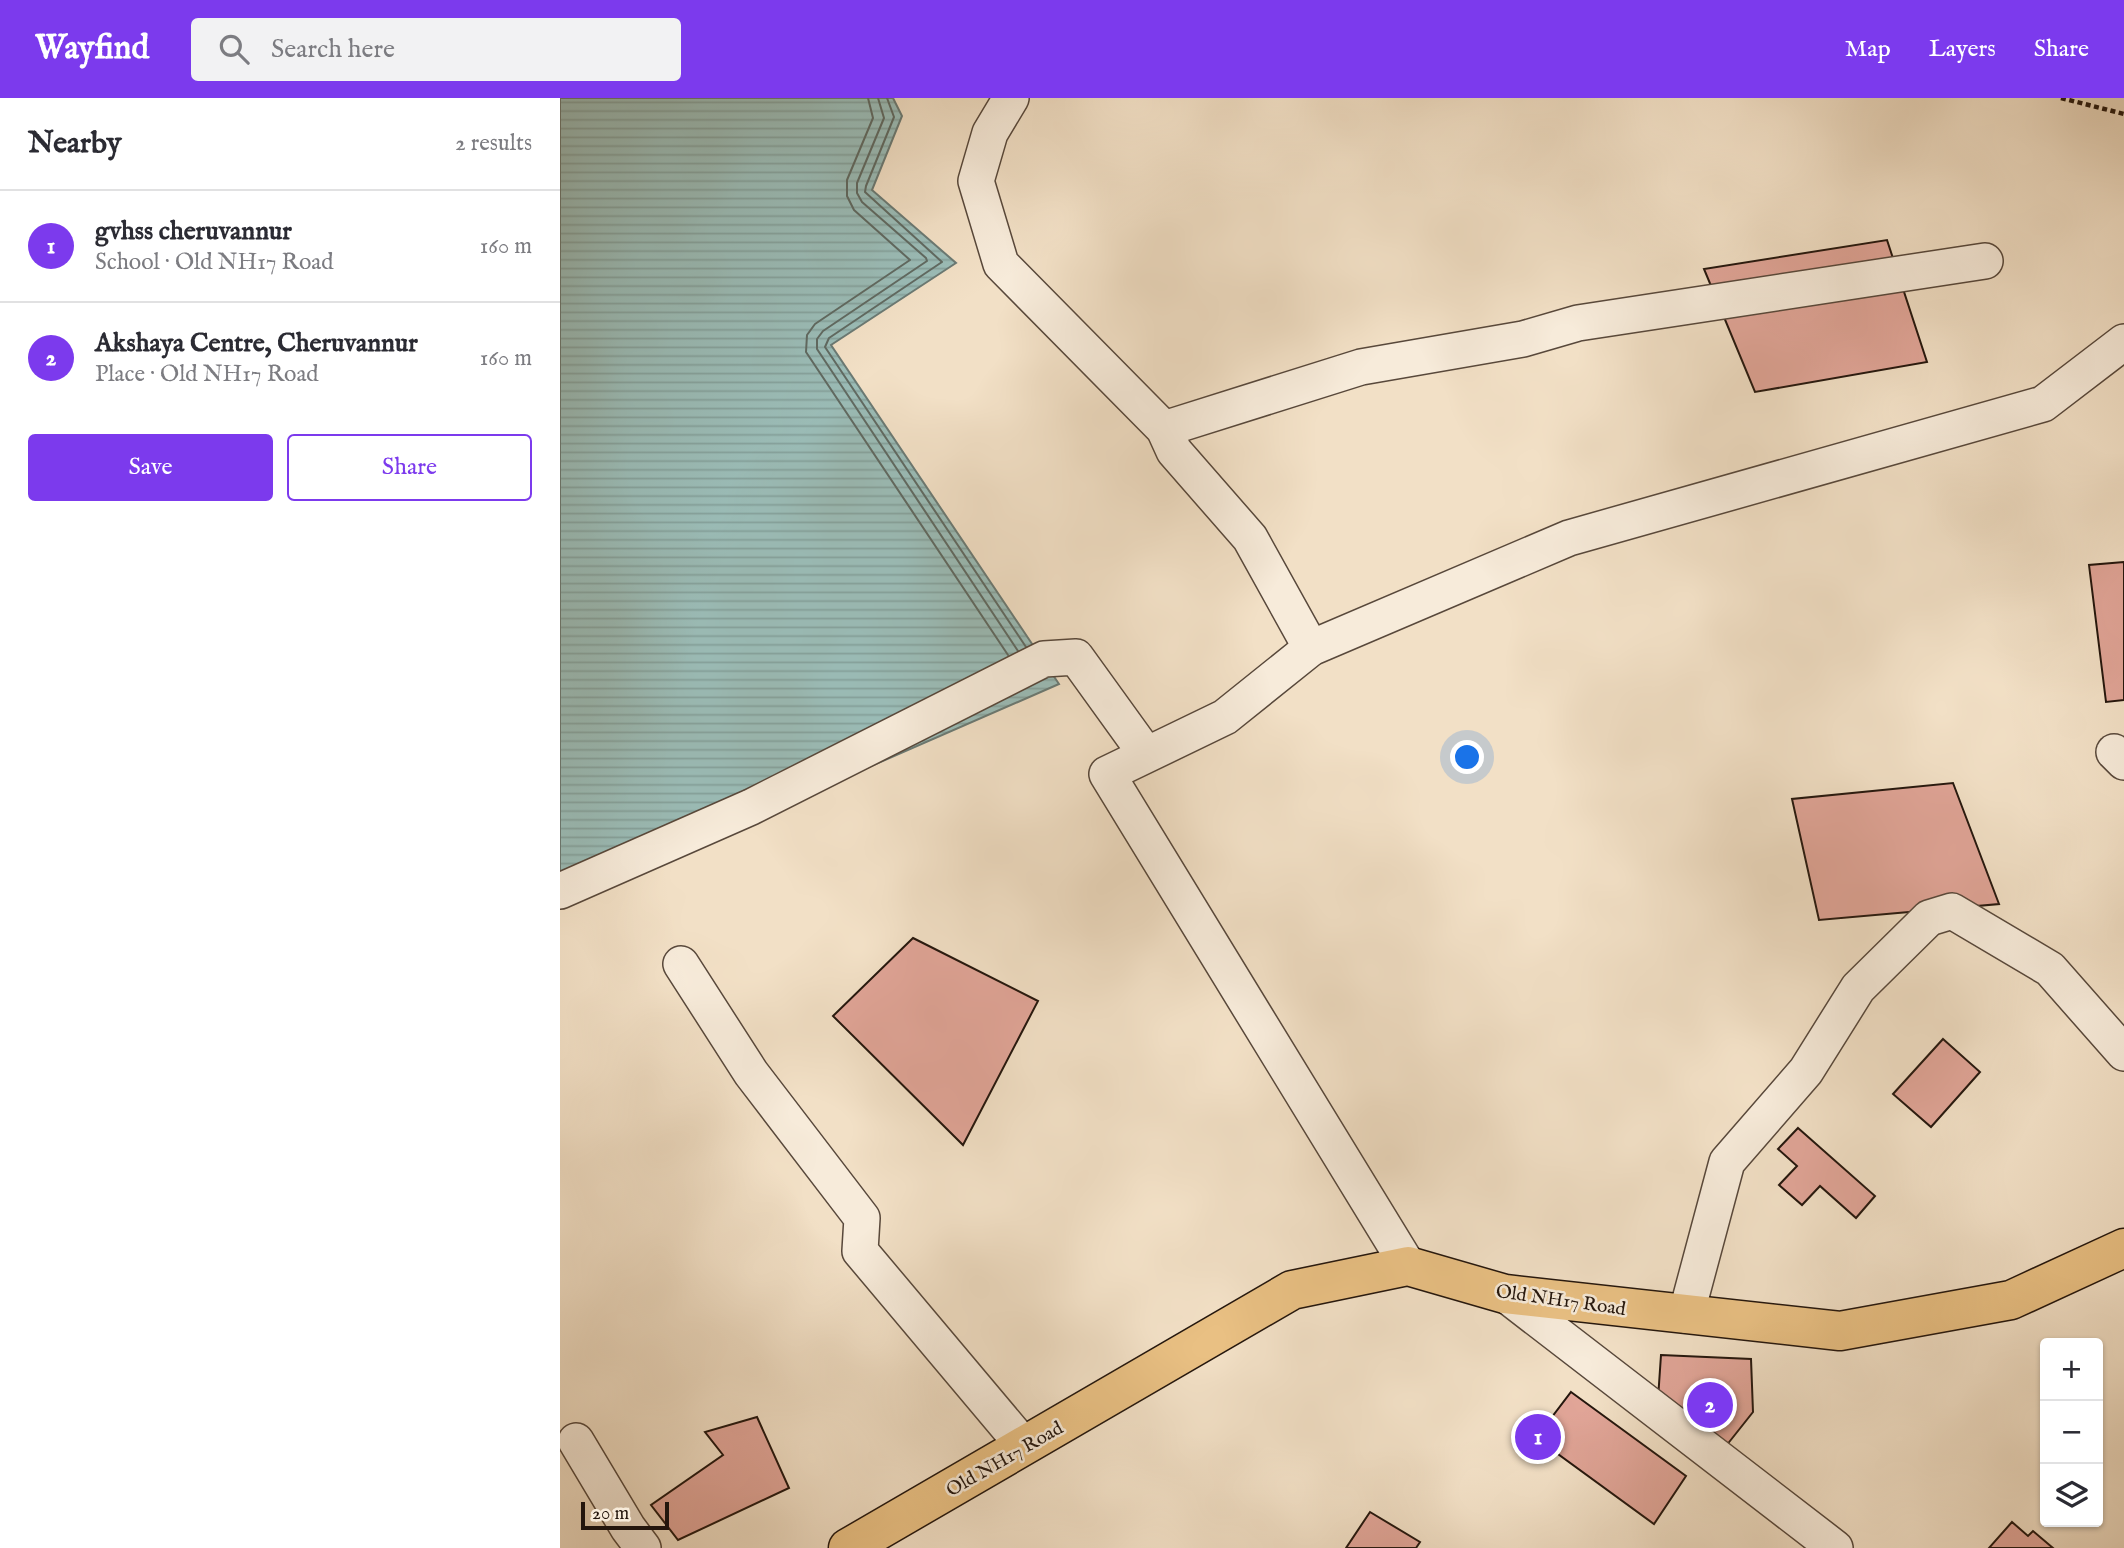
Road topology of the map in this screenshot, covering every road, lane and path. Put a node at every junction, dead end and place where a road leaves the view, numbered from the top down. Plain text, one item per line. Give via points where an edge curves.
1 (1011, 98) edge
2 (2061, 98) edge
3 (2124, 114) edge
4 (1985, 261) dead end
5 (2124, 342) edge
6 (1164, 429) junction
7 (1311, 648) junction
8 (1146, 754) junction
9 (560, 891) edge
10 (681, 964) dead end
11 (2124, 1053) edge
12 (2124, 1248) edge
13 (1408, 1266) junction
14 (1504, 1294) junction
15 (1686, 1315) junction
16 (576, 1441) dead end
17 (1024, 1446) junction
18 (643, 1548) edge
19 (848, 1548) edge
20 (1835, 1548) edge

1 - 6 street via 990,133 976,181 1001,264
2 - 3 path
4 - 6 street via 1578,323 1523,339 1361,367
5 - 7 street via 2043,404 1569,538
6 - 7 street via 1174,451 1250,538
7 - 8 street via 1225,716
8 - 9 street via 1076,657 1044,659 751,807
8 - 13 street via 1107,774
10 - 17 street via 751,1073 862,1218 860,1251
11 - 15 street via 2050,969 1952,911 1929,918 1858,988 1806,1072 1727,1162
12 - 15 main road, Old NH17 Road via 2011,1300 1840,1331
13 - 14 main road, Old NH17 Road
13 - 17 main road, Old NH17 Road via 1292,1290
14 - 15 main road, Old NH17 Road
14 - 20 street
16 - 18 street
17 - 19 main road, Old NH17 Road

